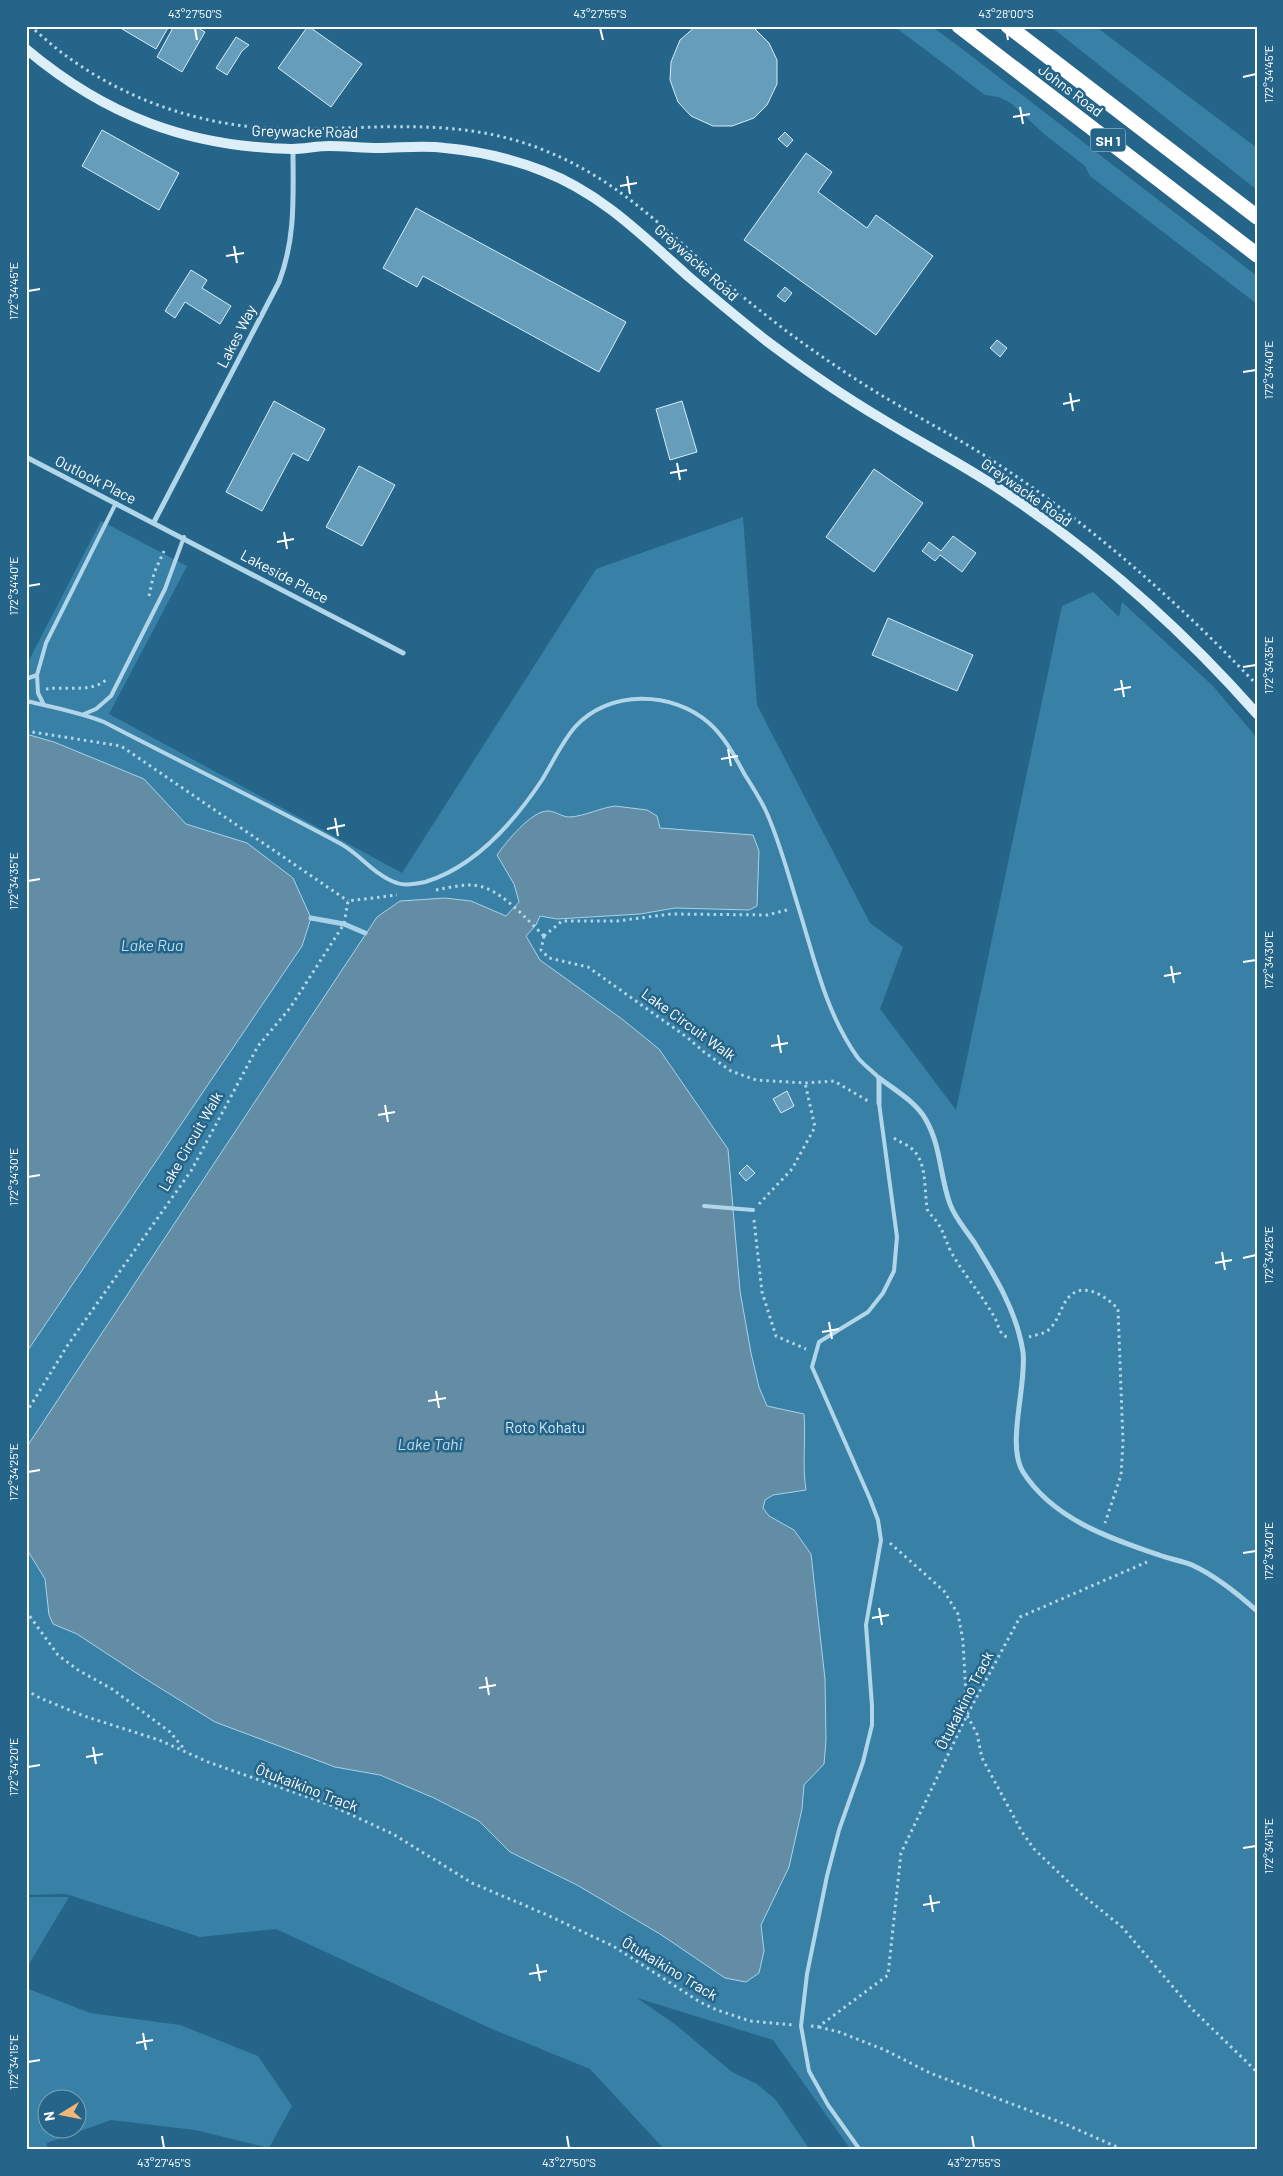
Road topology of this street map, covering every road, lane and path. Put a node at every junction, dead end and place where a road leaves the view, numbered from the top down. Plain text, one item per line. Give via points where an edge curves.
1 (30, 26) edge
2 (959, 26) edge
3 (1008, 26) edge
4 (1020, 26) edge
5 (26, 49) edge
6 (1118, 111) junction
7 (293, 149) junction
8 (1257, 217) edge
9 (1257, 255) edge
10 (26, 457) edge
11 (116, 504) junction
12 (154, 522) junction
13 (184, 538) junction
14 (164, 551) dead end
15 (154, 573) dead end
16 (404, 653) dead end
17 (37, 675) junction
18 (108, 677) dead end
19 (26, 680) edge
20 (1257, 685) edge
21 (45, 689) dead end
22 (26, 701) edge
23 (44, 705) junction
24 (84, 714) junction
25 (1257, 714) edge
26 (26, 731) edge
27 (428, 892) dead end
28 (402, 894) dead end
29 (348, 902) junction
30 (798, 907) junction
31 (544, 936) junction
32 (879, 1078) junction
33 (805, 1083) junction
34 (879, 1103) junction
35 (882, 1131) junction
36 (704, 1206) dead end
37 (753, 1210) junction
38 (1021, 1339) junction
39 (816, 1353) junction
40 (26, 1413) edge
41 (1102, 1533) junction
42 (880, 1534) junction
43 (1160, 1556) junction
44 (26, 1610) edge
45 (1257, 1611) edge
46 (26, 1690) edge
47 (967, 1715) junction
48 (185, 1751) junction
49 (801, 2026) junction
50 (818, 2027) junction
51 (1257, 2072) edge
52 (860, 2150) edge
53 (1124, 2150) edge

1 - 20 path via 89,72 136,97 188,115 269,129 444,127 513,140 576,164 640,205 747,300 826,359 987,457 1074,518 1164,592
2 - 9 highway, Johns Road / SH 1
3 - 6 highway, Johns Road / SH 1
4 - 6 highway, SH 1
5 - 7 street, Greywacke Road via 83,91 161,129 202,140
6 - 8 highway, Johns Road / SH 1
7 - 12 street, Lakes Way via 292,237 287,261
7 - 25 street, Greywacke Road via 330,146 443,147 502,158 546,172 584,191 620,215 769,343 879,417 1000,489 1097,561 1177,632
10 - 11 street, Outlook Place
11 - 12 street, Outlook Place
11 - 17 lane via 46,642
12 - 13 street, Lakeside Place
13 - 16 street, Lakeside Place
13 - 24 lane via 165,589 111,696
14 - 15 path
17 - 19 lane
17 - 23 lane via 38,693
18 - 21 path via 94,687
22 - 23 lane
23 - 24 lane
24 - 30 lane via 342,845 388,879 400,884 415,884 458,868 495,837 526,803 576,725 613,703 663,700 689,710 710,724 729,747 765,809
26 - 29 path via 121,746
27 - 31 path via 473,885 493,892 510,902
28 - 29 path
29 - 40 path, Lake Circuit Walk via 344,924 290,1008 258,1046 191,1171 69,1343
30 - 31 path via 768,914 671,914 617,921 562,920
30 - 32 lane via 838,1024 860,1061
31 - 33 path, Lake Circuit Walk via 541,950 549,958 588,967 731,1071 756,1080
32 - 34 street
32 - 38 street via 926,1119 938,1152 950,1205 1002,1290
33 - 34 path, Lake Circuit Walk via 834,1081 869,1102
33 - 37 path via 815,1127 792,1169
34 - 35 lane
35 - 38 path via 912,1148 925,1175 928,1212 938,1220 951,1250 995,1318 1001,1333 1007,1338
35 - 39 lane via 897,1237 894,1271 884,1293 868,1312 819,1342
36 - 37 lane
37 - 39 path via 762,1292 776,1336
38 - 41 street via 1024,1371 1018,1457 1022,1470 1054,1507
38 - 41 path via 1046,1332 1069,1297 1082,1291 1096,1292 1118,1309 1123,1442 1121,1475
39 - 42 lane via 812,1367 870,1499
41 - 43 street
42 - 47 path via 944,1591 958,1614 963,1641
42 - 49 lane via 866,1624 872,1725 827,1876 807,1974
43 - 45 street via 1191,1565 1212,1576
43 - 47 path, Ōtukaikino Track via 1020,1617
44 - 48 path via 58,1655 112,1689 170,1732
46 - 48 path, Ōtukaikino Track via 84,1716
47 - 50 path, Ōtukaikino Track via 901,1853 888,1975
47 - 51 path via 977,1734 982,1758 1003,1800 1034,1849 1122,1927 1191,2008
48 - 49 path, Ōtukaikino Track via 330,1805 378,1828 472,1883 613,1946 700,2002 750,2021
49 - 50 path, Ōtukaikino Track
49 - 52 lane via 809,2071
50 - 53 path via 885,2050 930,2073

